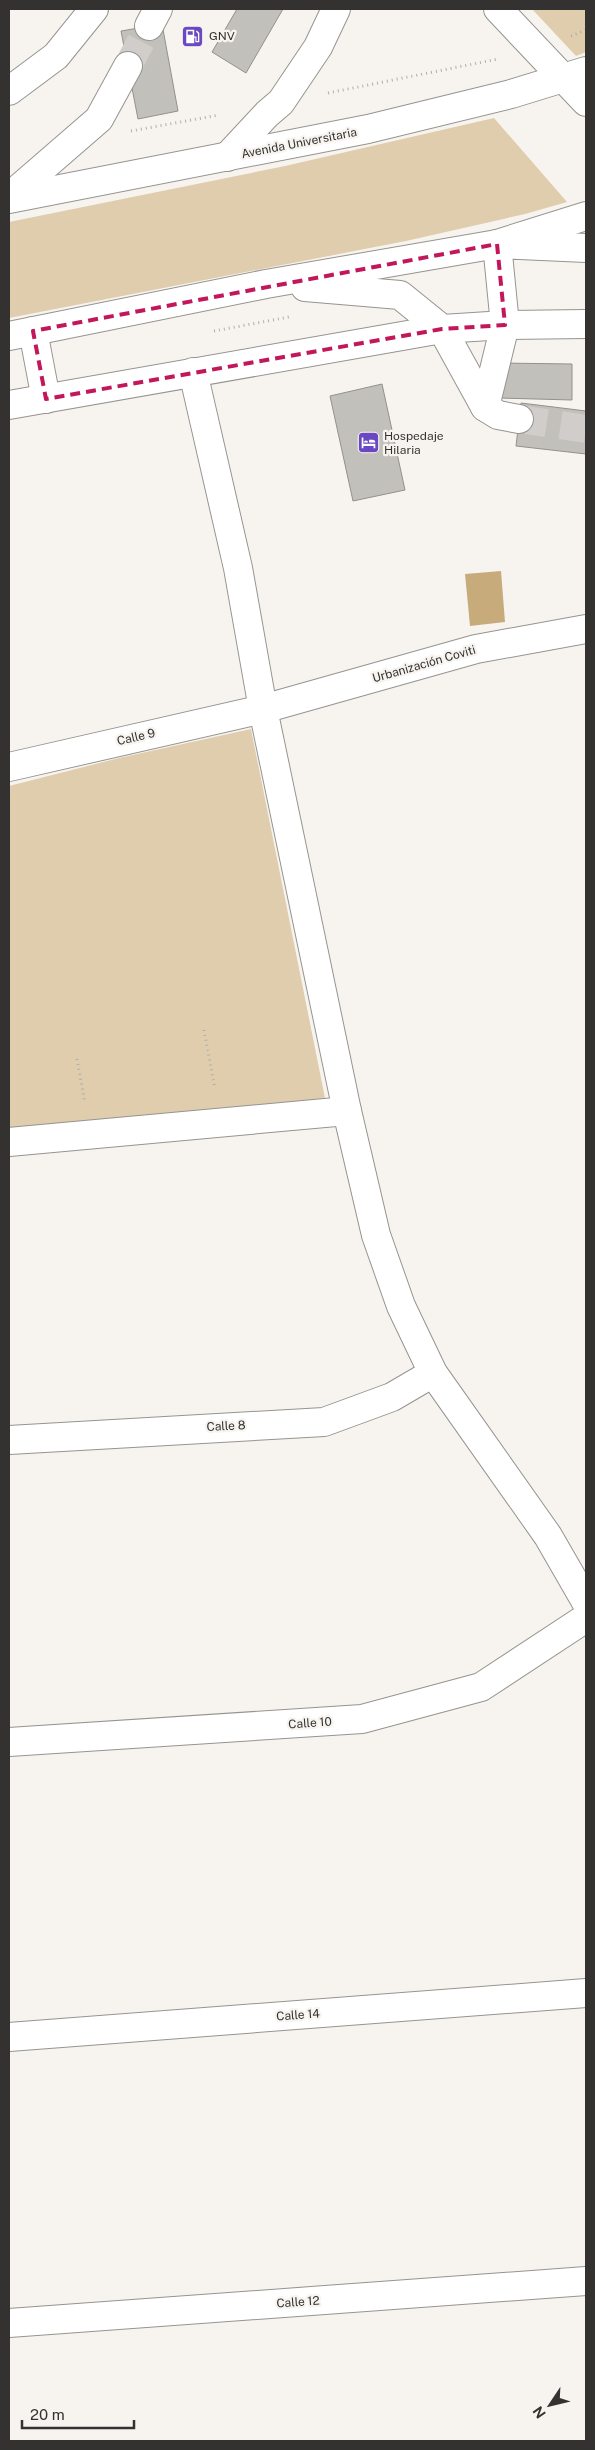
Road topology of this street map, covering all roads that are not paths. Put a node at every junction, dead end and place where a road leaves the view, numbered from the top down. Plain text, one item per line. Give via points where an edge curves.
1 (94, 9) edge
2 (336, 9) edge
3 (498, 9) edge
4 (128, 66) tunnel mouth
5 (575, 75) edge
6 (9, 91) edge
7 (586, 102) edge
8 (227, 157) junction
9 (9, 198) edge
10 (586, 216) edge
11 (497, 244) junction
12 (586, 248) edge
13 (266, 284) junction
14 (586, 324) edge
15 (505, 325) junction
16 (442, 329) junction
17 (21, 333) edge
18 (193, 372) junction
19 (46, 399) junction
20 (9, 405) edge
21 (485, 407) junction
22 (519, 419) tunnel mouth
23 (586, 629) edge
24 (263, 709) junction
25 (9, 767) edge
26 (347, 1111) junction
27 (9, 1142) edge
28 (433, 1372) junction
29 (9, 1440) edge
30 (586, 1602) edge
31 (586, 1618) edge
32 (9, 1742) edge
33 (586, 1993) edge
34 (9, 2037) edge
35 (586, 2281) edge
36 (9, 2323) edge

1 - 6 street via 56,56
2 - 8 street via 318,47 281,102
3 - 5 street
4 - 9 street via 99,119
5 - 7 street
5 - 8 street, Avenida Universitaria via 476,104
8 - 9 street, Avenida Universitaria
10 - 11 street
11 - 12 street
11 - 13 street
11 - 15 street
13 - 16 street via 400,295
13 - 17 street
14 - 15 street
15 - 16 street
15 - 21 street
16 - 18 street
16 - 21 street
17 - 19 street
18 - 19 street
18 - 24 street via 238,568
19 - 20 street
21 - 22 street via 498,416
23 - 24 street, Urbanización Coviti via 476,649
24 - 25 street, Calle 9
24 - 26 street
26 - 27 street
26 - 28 street via 376,1235 401,1306
28 - 29 street, Calle 8 via 392,1397 324,1422
28 - 30 street via 548,1536
31 - 32 street, Calle 10 via 481,1687 362,1719
33 - 34 street, Calle 14
35 - 36 street, Calle 12

